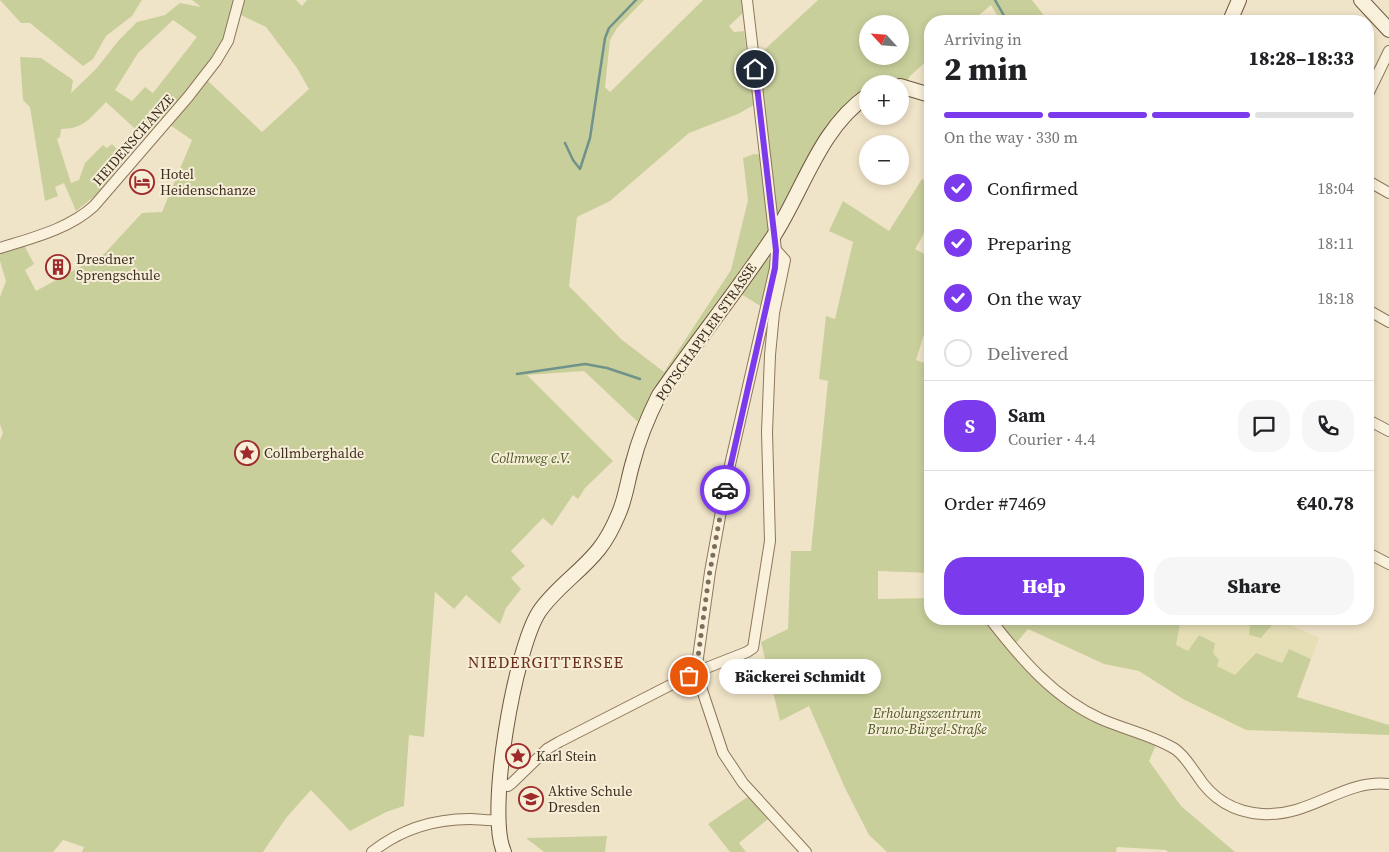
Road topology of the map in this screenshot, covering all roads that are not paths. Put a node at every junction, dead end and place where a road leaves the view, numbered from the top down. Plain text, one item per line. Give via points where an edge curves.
1 (239, 0) edge
2 (747, 0) edge
3 (1239, 0) edge
4 (1361, 0) edge
5 (1233, 15) edge
6 (1389, 30) edge
7 (1389, 51) edge
8 (1374, 82) edge
9 (909, 89) edge
10 (924, 93) edge
11 (859, 103) edge
12 (1374, 184) edge
13 (1389, 193) edge
14 (774, 234) junction
15 (0, 248) edge
16 (776, 250) junction
17 (1374, 313) edge
18 (1389, 322) edge
19 (1374, 423) edge
20 (1389, 431) edge
21 (1374, 556) edge
22 (1389, 564) edge
23 (995, 625) edge
24 (696, 672) junction
25 (1389, 784) edge
26 (500, 786) junction
27 (498, 827) junction
28 (372, 852) edge
29 (504, 852) edge
30 (806, 852) edge

1 - 15 street, HEIDENSCHANZE via 228,41 216,61 94,206 63,226
2 - 14 street
3 - 5 street
4 - 6 street
7 - 8 street
9 - 10 street
11 - 14 street, POTSCHAPPLER STRASSE via 820,149
12 - 13 street
14 - 16 street
14 - 26 street, POTSCHAPPLER STRASSE via 660,395 645,423 620,512 607,537 554,593 533,623 527,636 507,726
16 - 24 street via 775,268 727,478
16 - 24 street via 785,260 774,313 770,364 767,432 770,541 755,640 753,648 747,652
17 - 18 street
19 - 20 street
21 - 22 street
23 - 25 street via 1025,662 1063,696 1095,716 1175,749 1214,797 1226,805 1267,814 1295,812 1358,786
24 - 26 street via 555,744 512,783
24 - 30 street via 723,754 743,783
26 - 27 street, POTSCHAPPLER STRASSE
27 - 28 street via 459,819 420,824
27 - 29 street

